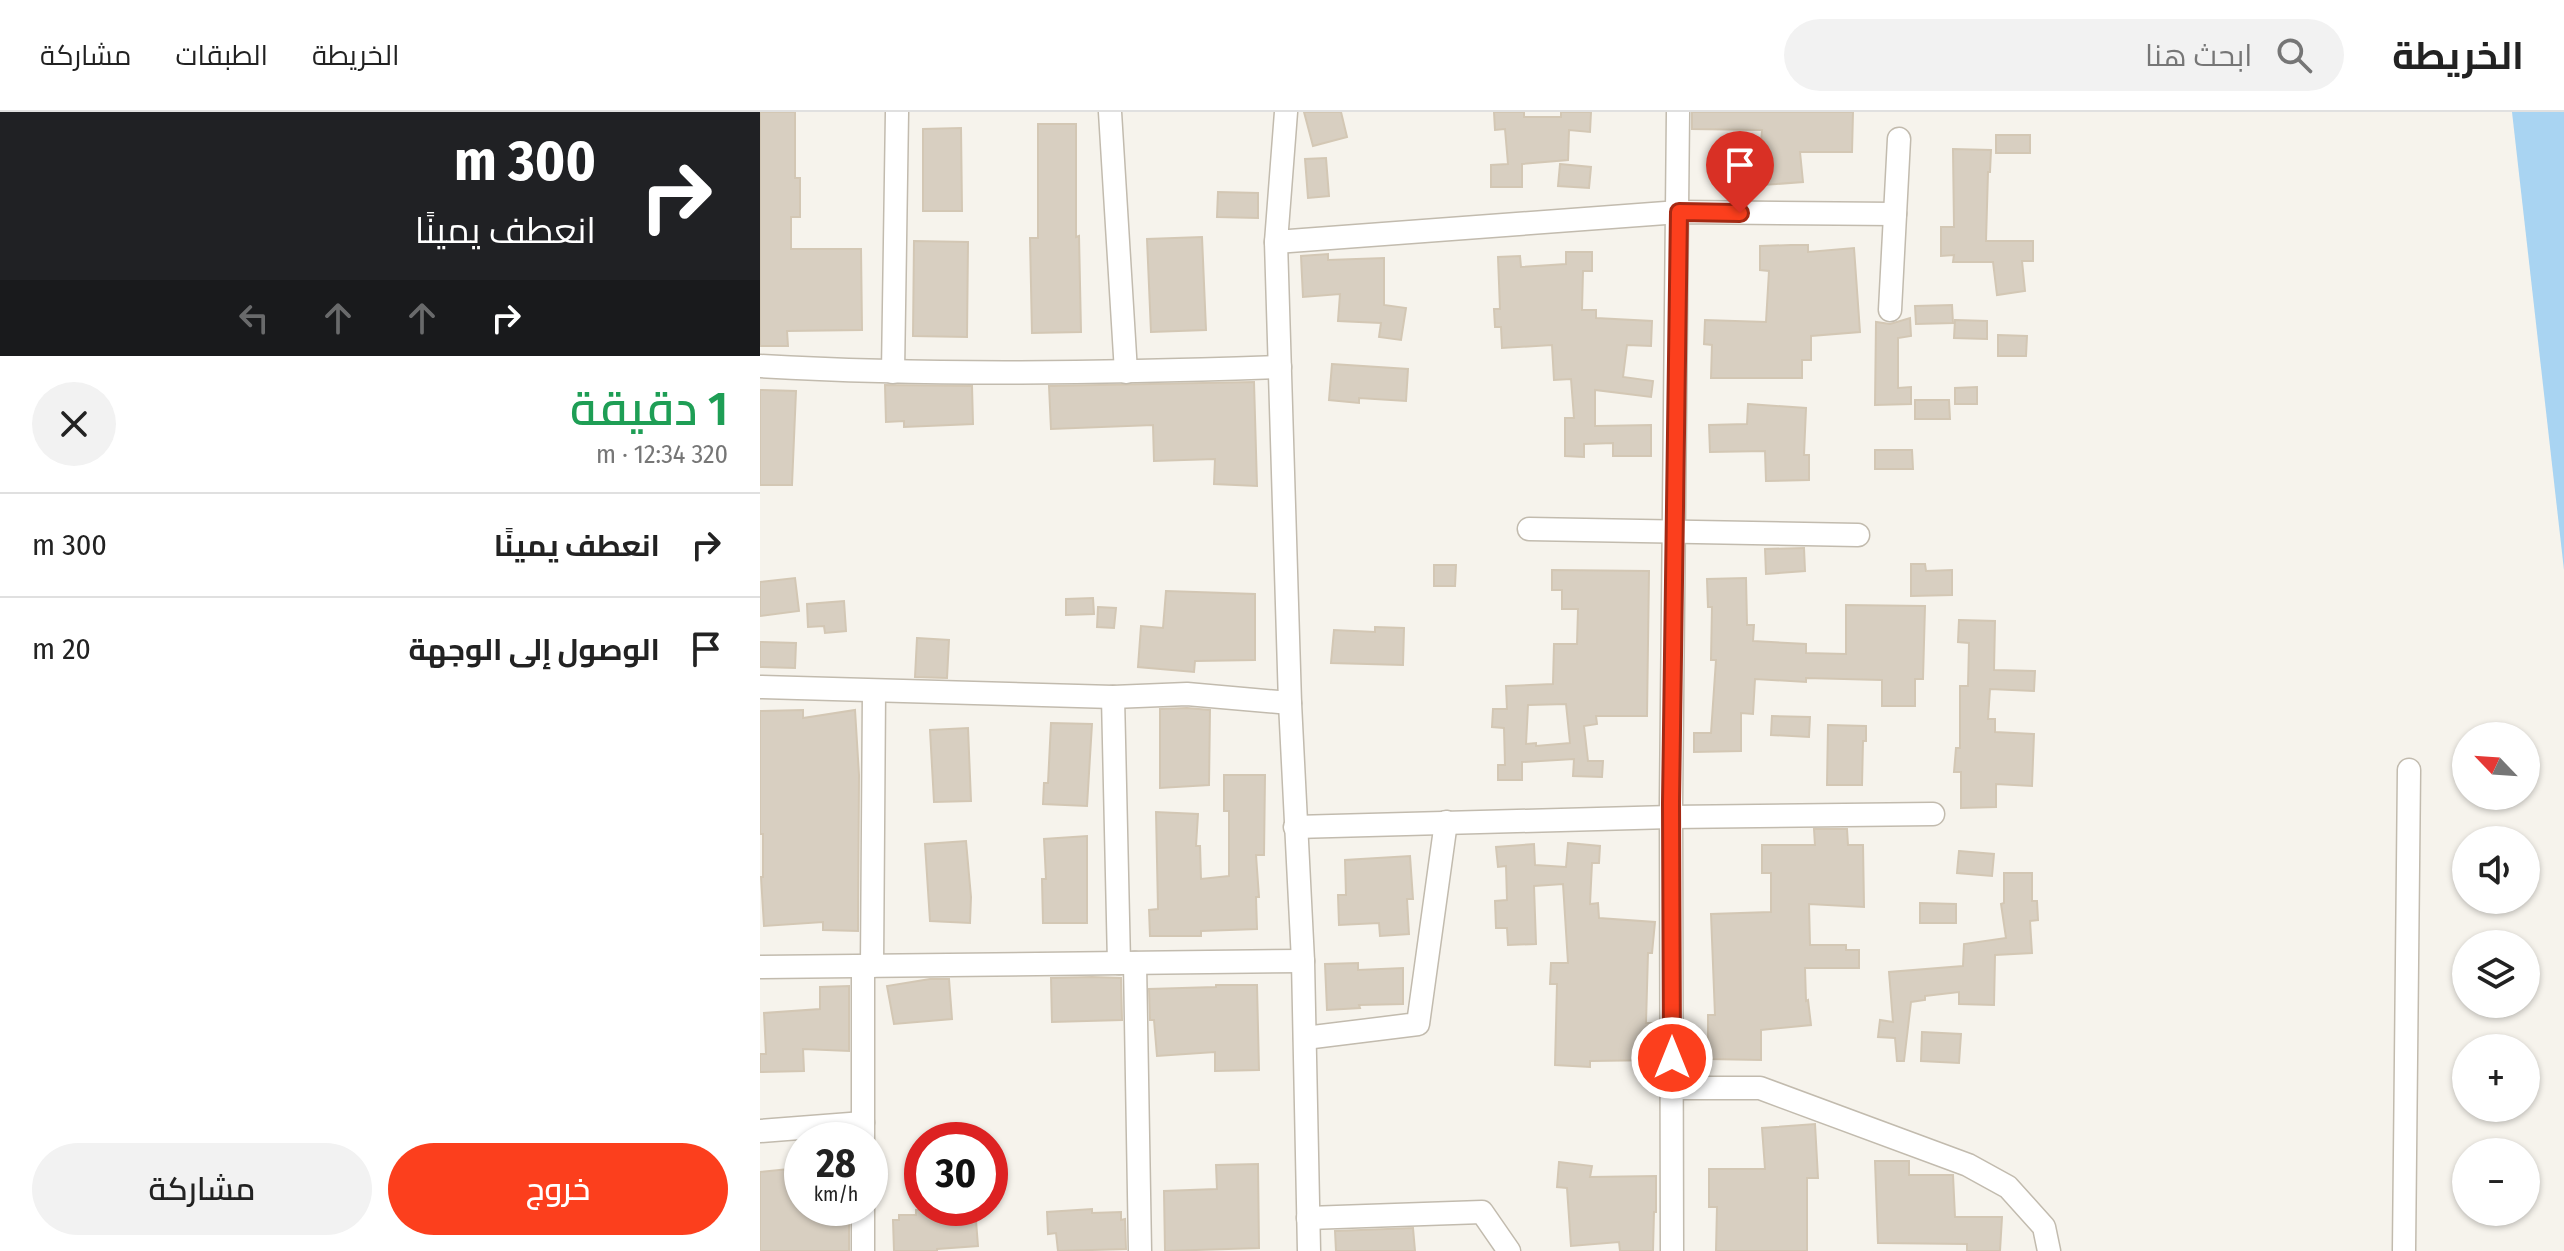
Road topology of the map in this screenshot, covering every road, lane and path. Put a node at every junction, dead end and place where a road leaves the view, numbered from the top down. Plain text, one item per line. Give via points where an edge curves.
1 (897, 112) edge
2 (1110, 112) edge
3 (1286, 112) edge
4 (1678, 112) edge
5 (1899, 139) dead end
6 (1679, 212) junction
7 (1895, 214) junction
8 (1276, 242) junction
9 (1890, 310) dead end
10 (760, 366) edge
11 (1280, 367) junction
12 (893, 372) junction
13 (1126, 372) junction
14 (1529, 529) dead end
15 (1675, 531) junction
16 (1858, 535) dead end
17 (760, 687) edge
18 (874, 691) junction
19 (1113, 697) junction
20 (1290, 703) junction
21 (2409, 770) dead end
22 (1933, 814) dead end
23 (1671, 817) junction
24 (1446, 822) junction
25 (1295, 827) junction
26 (1303, 961) junction
27 (1127, 963) junction
28 (867, 966) junction
29 (760, 967) edge
30 (1305, 1038) junction
31 (1672, 1088) junction
32 (863, 1122) edge
33 (760, 1131) edge
34 (784, 1131) edge
35 (1308, 1218) junction
36 (863, 1226) edge
37 (863, 1251) edge
38 (1140, 1251) edge
39 (1309, 1251) edge
40 (1509, 1251) edge
41 (1672, 1251) edge
42 (2049, 1251) edge
43 (2404, 1251) edge

1 - 12 street
2 - 13 street
3 - 8 street
4 - 6 street
5 - 7 street
6 - 7 street
6 - 8 street
6 - 15 street
7 - 9 street
8 - 11 street
10 - 12 street
11 - 13 street
11 - 20 street
12 - 13 street
14 - 15 street
15 - 16 street
15 - 23 street
17 - 18 street
18 - 19 street
18 - 28 street
19 - 20 street via 1187,694
19 - 27 street
20 - 25 street
21 - 43 street
22 - 23 street
23 - 24 street
23 - 31 street
24 - 25 street
24 - 30 street via 1418,1024
25 - 26 street
26 - 27 street
26 - 30 street
27 - 28 street
27 - 38 street
28 - 29 street
28 - 32 street
30 - 35 street
31 - 41 street
31 - 42 street via 1760,1088 1968,1165 2008,1187 2044,1227
33 - 34 street
35 - 39 street
35 - 40 street via 1482,1212
36 - 37 street

